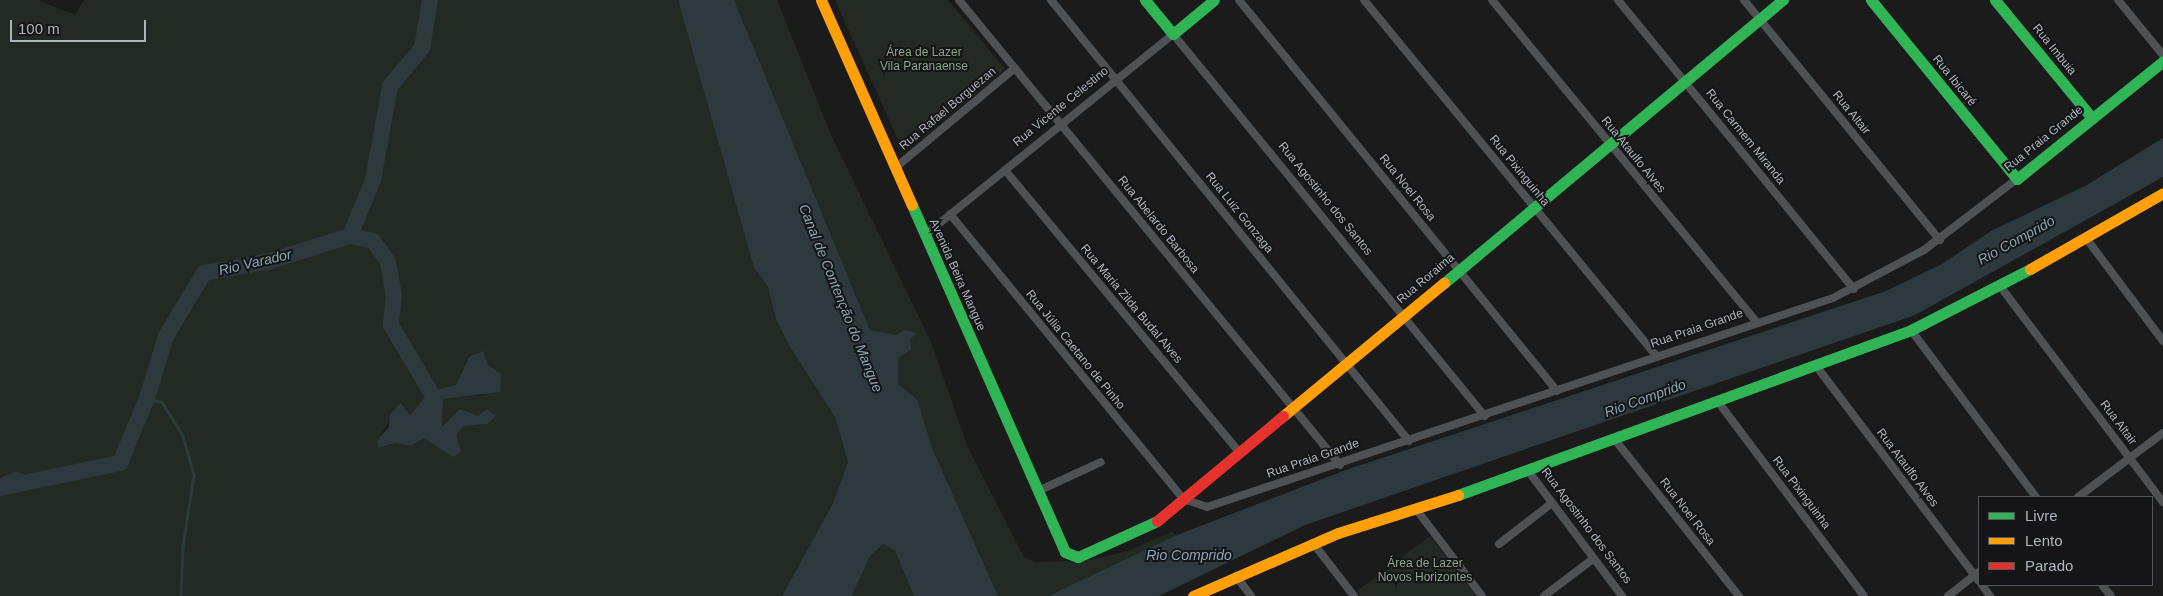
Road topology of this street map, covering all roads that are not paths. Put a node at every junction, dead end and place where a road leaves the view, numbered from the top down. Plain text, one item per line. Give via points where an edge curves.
1 (821, 0) edge
2 (958, 0) edge
3 (1051, 0) edge
4 (1145, 0) edge
5 (1214, 0) edge
6 (1239, 0) edge
7 (1364, 0) edge
8 (1492, 0) edge
9 (1618, 0) edge
10 (1744, 0) edge
11 (1783, 0) edge
12 (1871, 0) edge
13 (1995, 0) edge
14 (2118, 0) edge
15 (1760, 20) junction
16 (1172, 34) junction
17 (2163, 55) edge
18 (2163, 61) edge
19 (1014, 68) junction
20 (1116, 80) junction
21 (1685, 82) junction
22 (2092, 118) junction
23 (1061, 124) junction
24 (1610, 144) junction
25 (895, 168) junction
26 (1005, 170) junction
27 (2016, 179) junction
28 (2163, 193) edge
29 (1534, 207) junction
30 (950, 214) junction
31 (925, 235) junction
32 (2086, 238) junction
33 (1940, 240) junction
34 (1459, 270) junction
35 (2000, 286) junction
36 (1854, 289) junction
37 (1403, 316) junction
38 (1757, 323) junction
39 (1911, 330) junction
40 (2163, 340) edge
41 (1657, 357) junction
42 (1347, 363) junction
43 (1818, 368) junction
44 (1557, 391) junction
45 (1720, 404) junction
46 (1293, 408) junction
47 (1484, 416) junction
48 (2163, 433) edge
49 (1410, 441) junction
50 (1616, 441) junction
51 (1239, 452) junction
52 (2130, 458) junction
53 (1101, 462) dead end
54 (1340, 465) junction
55 (1528, 472) junction
56 (1038, 491) junction
57 (2035, 496) edge
58 (2079, 496) edge
59 (1183, 499) junction
60 (2163, 502) edge
61 (1552, 504) junction
62 (1416, 509) junction
63 (1314, 543) junction
64 (1499, 544) dead end
65 (1073, 557) joint
66 (1594, 558) junction
67 (1236, 576) junction
68 (1978, 576) edge
69 (2103, 586) edge
70 (1193, 596) edge
71 (1251, 596) edge
72 (1354, 596) edge
73 (1482, 596) edge
74 (1544, 596) edge
75 (1622, 596) edge
76 (1739, 596) edge
77 (1864, 596) edge
78 (1948, 596) edge
79 (2111, 596) edge

1 - 25 street, Avenida Beira Mangue
2 - 19 street, Rua Abelardo Barbosa
3 - 20 street, Rua Luiz Gonzaga
4 - 16 street, Rua Agostinho dos Santos
5 - 16 street, Rua Vicente Celestino
6 - 34 street, Rua Noel Rosa
7 - 29 street, Rua Pixinguinha
8 - 24 street, Rua Ataulfo Alves
9 - 21 street, Rua Carmem Miranda
10 - 15 street, Rua Altair
11 - 15 street, Rua Roraima
12 - 27 street, Rua Ibicaré
13 - 22 street, Rua Imbuia
14 - 17 street
15 - 21 street, Rua Roraima
15 - 33 street, Rua Altair
16 - 20 street, Rua Vicente Celestino
16 - 37 street, Rua Agostinho dos Santos
18 - 22 street, Rua Praia Grande
19 - 23 street, Rua Abelardo Barbosa
19 - 25 street, Rua Rafael Borguezan
20 - 23 street, Rua Vicente Celestino
20 - 42 street, Rua Luiz Gonzaga
21 - 24 street, Rua Roraima
21 - 36 street, Rua Carmem Miranda
22 - 27 street, Rua Praia Grande
23 - 26 street, Rua Vicente Celestino
23 - 46 street, Rua Abelardo Barbosa
24 - 29 street, Rua Roraima
24 - 38 street, Rua Ataulfo Alves
25 - 31 street, Avenida Beira Mangue
26 - 30 street, Rua Vicente Celestino
26 - 51 street, Rua Maria Zilda Budal Alves
27 - 33 street, Rua Praia Grande
28 - 32 street
29 - 34 street, Rua Roraima
29 - 41 street, Rua Pixinguinha
30 - 31 street, Rua Vicente Celestino
30 - 59 street, Rua Júlia Caetano de Pinho
31 - 56 street, Avenida Beira Mangue
32 - 35 street
32 - 40 street
33 - 36 street, Rua Praia Grande
34 - 37 street, Rua Roraima
34 - 44 street, Rua Noel Rosa
35 - 39 street
35 - 52 street, Rua Altair
36 - 38 street, Rua Praia Grande
37 - 42 street, Rua Roraima
37 - 47 street, Rua Agostinho dos Santos
38 - 41 street, Rua Praia Grande
39 - 43 street
39 - 57 street
41 - 44 street, Rua Praia Grande
42 - 46 street, Rua Roraima
42 - 49 street, Rua Luiz Gonzaga
43 - 45 street
43 - 68 street, Rua Ataulfo Alves
44 - 47 street, Rua Praia Grande
45 - 50 street
45 - 77 street, Rua Pixinguinha
46 - 51 street, Rua Roraima
46 - 54 street, Rua Abelardo Barbosa
47 - 49 street, Rua Praia Grande
48 - 52 street
49 - 54 street, Rua Praia Grande
50 - 55 street
50 - 76 street, Rua Noel Rosa
51 - 59 street, Rua Roraima
52 - 58 street
52 - 60 street, Rua Altair
53 - 56 street
54 - 59 street, Rua Praia Grande via 1220,505 1200,506
55 - 61 street, Rua Agostinho dos Santos
55 - 62 street
56 - 65 street, Avenida Beira Mangue via 1065,552
59 - 65 street, Rua Roraima via 1133,537
61 - 64 street
61 - 66 street, Rua Agostinho dos Santos
62 - 63 street
62 - 73 street
63 - 67 street
63 - 72 street
66 - 74 street
66 - 75 street, Rua Agostinho dos Santos
67 - 70 street
67 - 71 street
68 - 78 street
69 - 79 street

